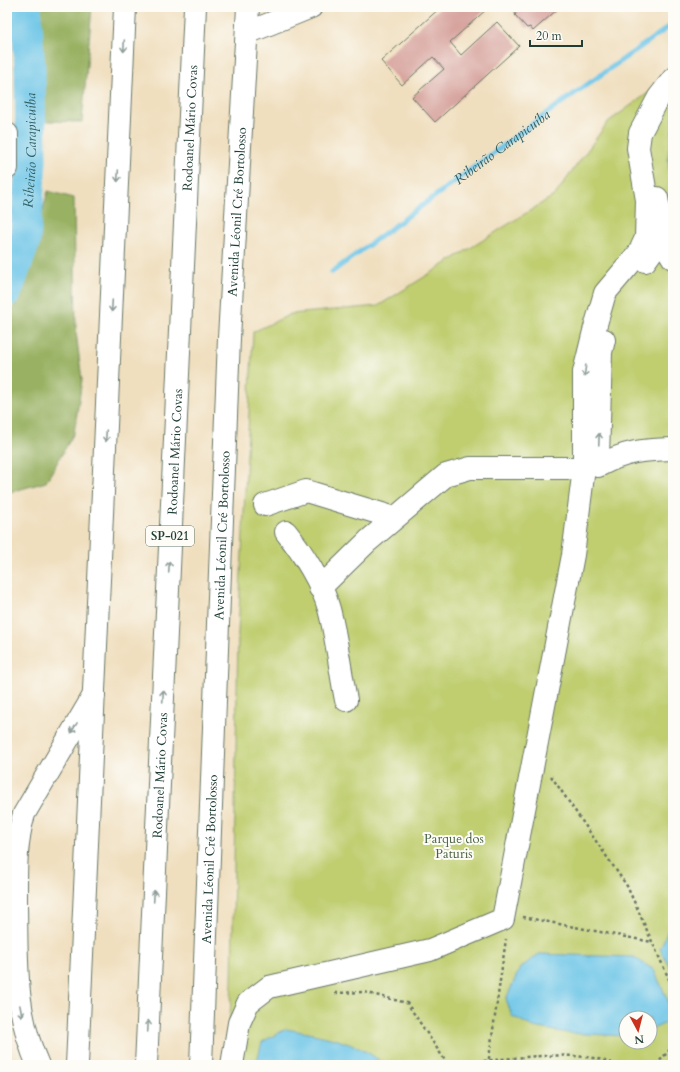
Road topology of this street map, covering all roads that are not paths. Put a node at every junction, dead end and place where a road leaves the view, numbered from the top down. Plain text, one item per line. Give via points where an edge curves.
1 (125, 7) edge
2 (195, 7) edge
3 (248, 7) edge
4 (311, 7) edge
5 (247, 33) junction
6 (673, 79) edge
7 (673, 96) edge
8 (7, 134) edge
9 (7, 168) edge
10 (661, 238) junction
11 (673, 258) edge
12 (673, 449) edge
13 (591, 467) junction
14 (265, 505) dead end
15 (395, 518) junction
16 (286, 532) dead end
17 (352, 557) junction
18 (320, 588) junction
19 (329, 609) junction
20 (94, 695) junction
21 (346, 700) dead end
22 (38, 1065) edge
23 (77, 1065) edge
24 (146, 1065) edge
25 (201, 1065) edge
26 (232, 1065) edge
27 (244, 1065) edge

1 -> 20 main road
24 -> 2 main road, Rodoanel Mário Covas / SP-021
3 - 5 main road, Avenida Léonil Cré Bortolosso
4 - 5 main road
5 - 25 main road, Avenida Léonil Cré Bortolosso via 229,338
6 -> 13 main road via 659,97 640,132 638,148 647,200 646,238 639,253 606,293 584,372
7 - 10 main road via 656,121 648,147 663,233
8 - 9 main road
10 - 11 main road
13 -> 10 main road via 601,352 613,304 625,284 641,267
12 - 13 main road via 636,451
13 - 15 main road via 470,468 446,475
13 - 26 main road via 503,918 430,950 269,986 248,1002 239,1023
13 - 27 main road via 587,548 551,702 522,872 510,922 432,959 271,999 259,1006 245,1032
14 - 15 main road via 306,491
15 - 17 main road
16 - 18 main road via 301,550
17 - 18 main road
17 - 19 main road
18 - 19 main road
19 - 21 main road
20 -> 22 main road via 24,814 18,832 17,984 24,1027
20 - 23 main road

